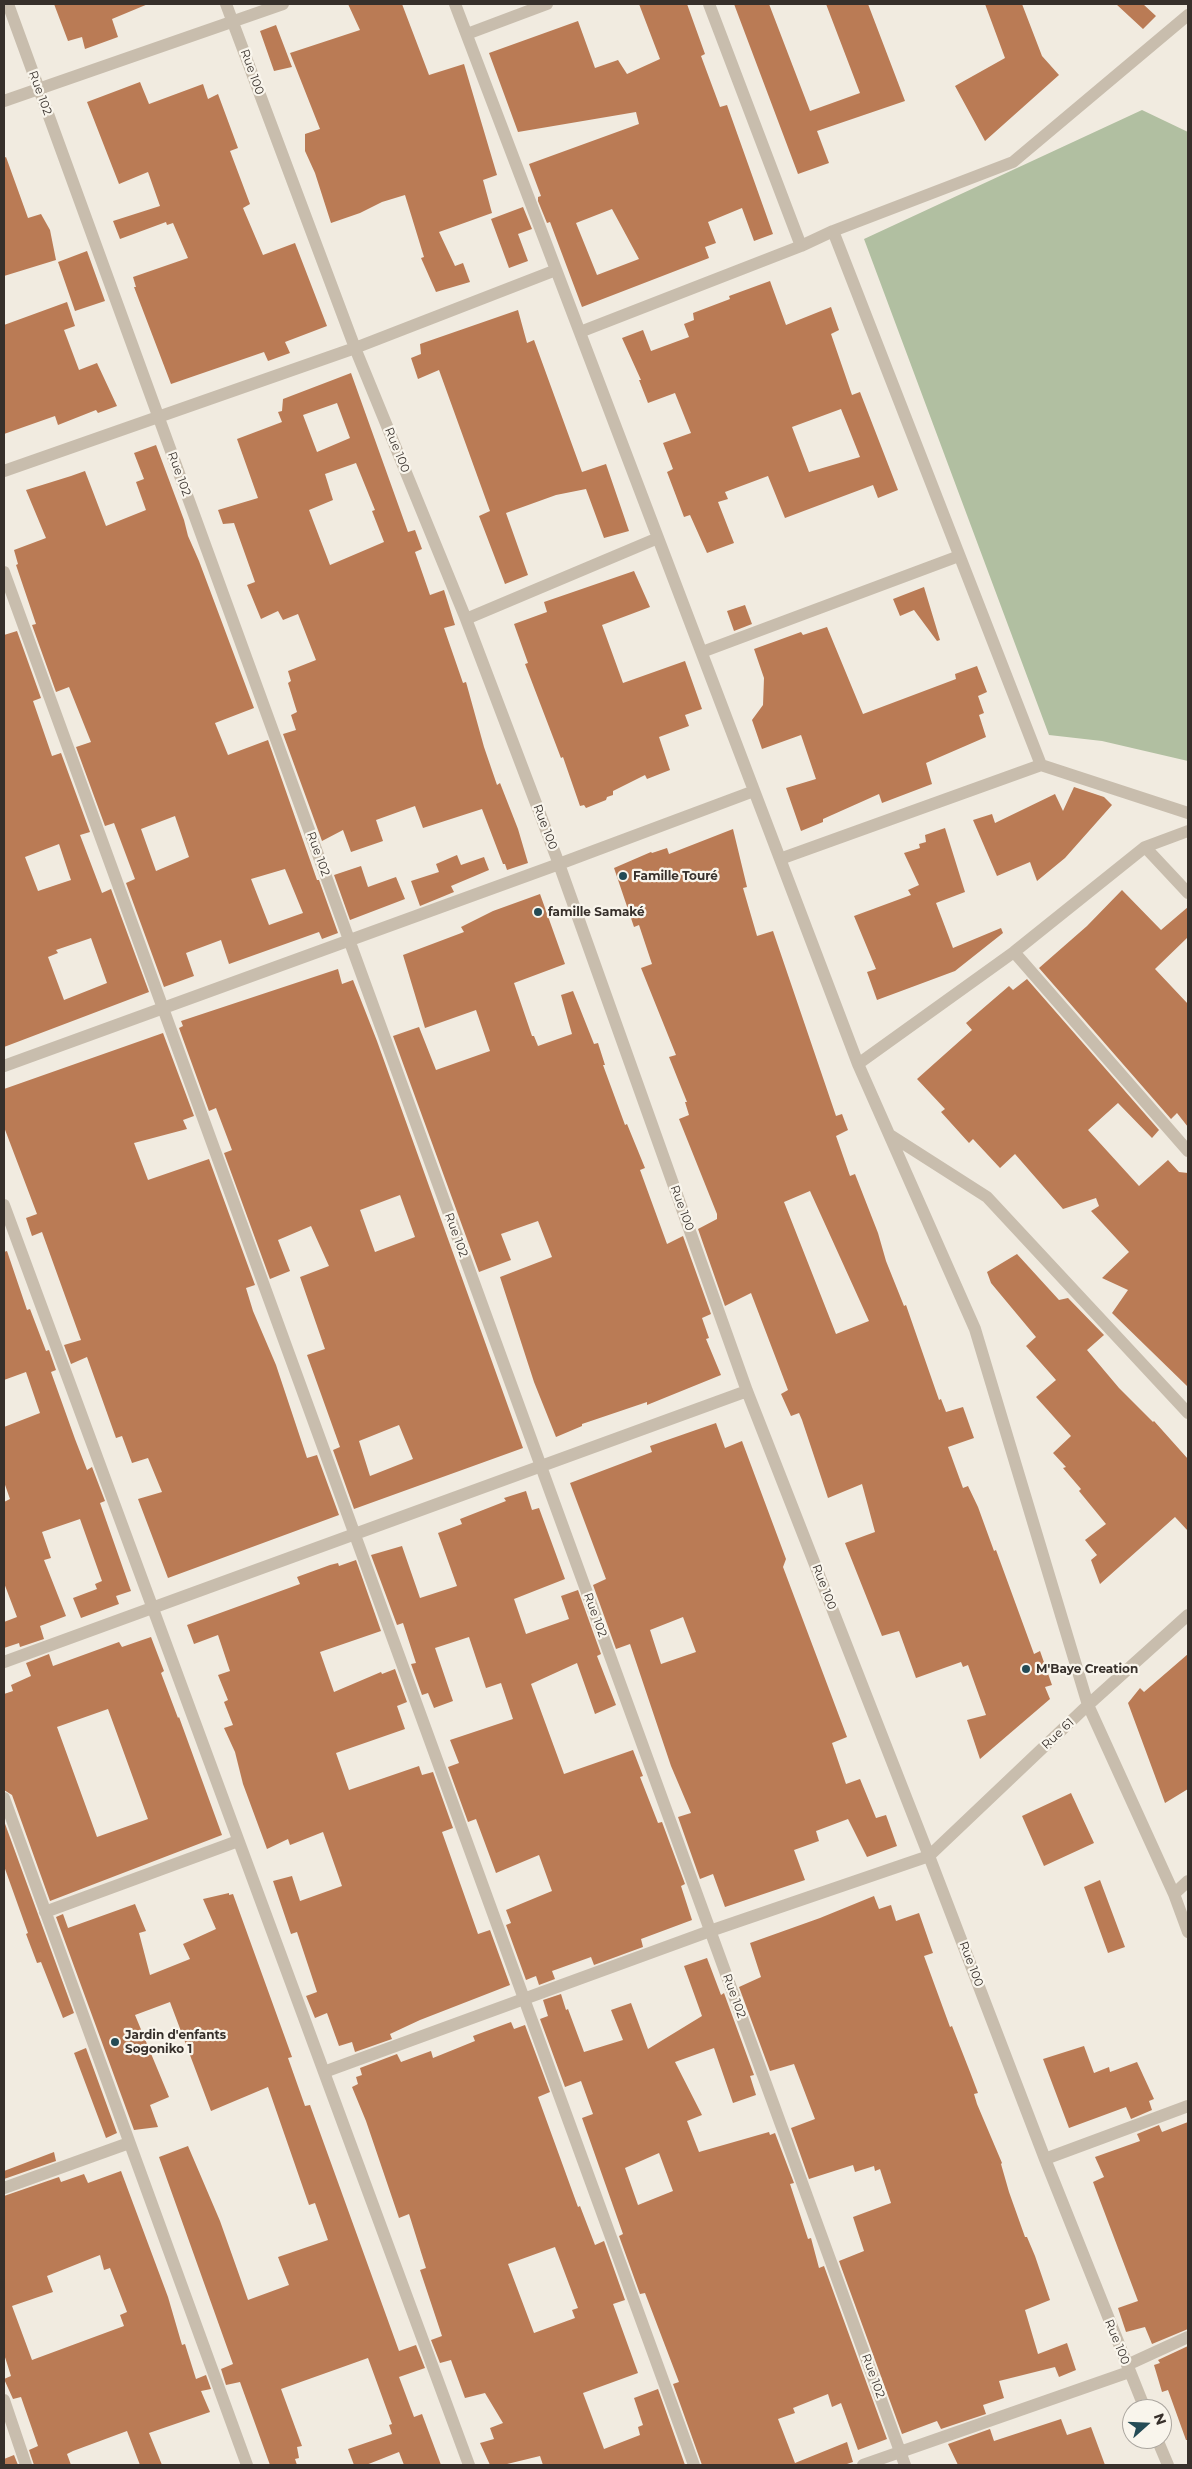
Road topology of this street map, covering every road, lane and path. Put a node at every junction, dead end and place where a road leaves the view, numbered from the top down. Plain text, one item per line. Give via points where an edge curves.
1 (8, 4) edge
2 (226, 4) edge
3 (283, 4) edge
4 (455, 4) edge
5 (547, 4) edge
6 (709, 4) edge
7 (1188, 15) edge
8 (233, 22) junction
9 (467, 34) junction
10 (39, 88) junction
11 (4, 101) edge
12 (833, 231) junction
13 (801, 246) junction
14 (556, 270) junction
15 (580, 332) junction
16 (355, 348) junction
17 (158, 415) junction
18 (4, 471) edge
19 (658, 538) junction
20 (959, 556) junction
21 (4, 572) edge
22 (466, 619) junction
23 (702, 652) junction
24 (1041, 765) junction
25 (754, 791) junction
26 (1188, 813) edge
27 (1188, 831) edge
28 (1145, 847) junction
29 (780, 860) junction
30 (560, 864) junction
31 (1188, 893) edge
32 (349, 939) junction
33 (1014, 952) junction
34 (162, 1007) junction
35 (858, 1064) junction
36 (4, 1066) edge
37 (890, 1135) junction
38 (1188, 1151) edge
39 (4, 1205) edge
40 (747, 1391) junction
41 (1188, 1413) edge
42 (541, 1466) junction
43 (355, 1534) junction
44 (152, 1608) junction
45 (1188, 1615) edge
46 (4, 1662) edge
47 (1088, 1705) junction
48 (4, 1798) edge
49 (238, 1841) junction
50 (930, 1856) junction
51 (1188, 1881) edge
52 (1174, 1894) junction
53 (45, 1912) junction
54 (710, 1931) junction
55 (1188, 1932) edge
56 (524, 1999) junction
57 (324, 2072) junction
58 (1188, 2106) edge
59 (129, 2143) junction
60 (1045, 2159) junction
61 (4, 2188) edge
62 (1188, 2337) edge
63 (1128, 2368) junction
64 (1140, 2399) edge
65 (4, 2400) edge
66 (1161, 2449) edge
67 (900, 2451) junction
68 (26, 2465) edge
69 (247, 2465) edge
70 (469, 2465) edge
71 (694, 2465) edge
72 (863, 2465) edge
73 (905, 2465) edge
74 (1168, 2465) edge

1 - 10 street, Rue 102
2 - 8 street, Rue 100
3 - 8 street
4 - 9 street
5 - 9 street
6 - 13 street
7 - 12 street via 1013,162
8 - 10 street
8 - 16 street, Rue 100
9 - 14 street
10 - 11 street
10 - 17 street, Rue 102
12 - 13 street
12 - 20 street
13 - 15 street
14 - 15 street
14 - 16 street
15 - 19 street
16 - 17 street
16 - 22 street, Rue 100
17 - 18 street
17 - 32 street, Rue 102
19 - 22 street
19 - 23 street
20 - 23 street
20 - 24 street
21 - 34 street
22 - 30 street, Rue 100
23 - 25 street
24 - 26 street
24 - 29 street
25 - 29 street
25 - 30 street
27 - 28 street
28 - 31 street
28 - 33 street
29 - 35 street
30 - 32 street
30 - 40 street, Rue 100
32 - 34 street
32 - 42 street, Rue 102
33 - 35 street
33 - 38 street
34 - 36 street
34 - 43 street
35 - 37 street
37 - 41 street via 987,1197
37 - 47 street via 975,1329
39 - 44 street
40 - 42 street
40 - 50 street, Rue 100
42 - 43 street
42 - 54 street, Rue 102
43 - 44 street
43 - 56 street
44 - 46 street
44 - 49 street
45 - 47 street, Rue 61
47 - 50 street, Rue 61
47 - 52 street
48 - 53 street
49 - 53 street
49 - 57 street
50 - 54 street
50 - 60 street, Rue 100
51 - 52 street
52 - 55 street
53 - 59 street
54 - 56 street
54 - 67 street, Rue 102
56 - 57 street
56 - 71 street
57 - 70 street
58 - 60 street
59 - 61 street
59 - 69 street
60 - 63 street, Rue 100
62 - 63 street
63 - 64 street, Rue 100
63 - 67 street
65 - 68 street
66 - 74 street
67 - 72 street
67 - 73 street, Rue 102

